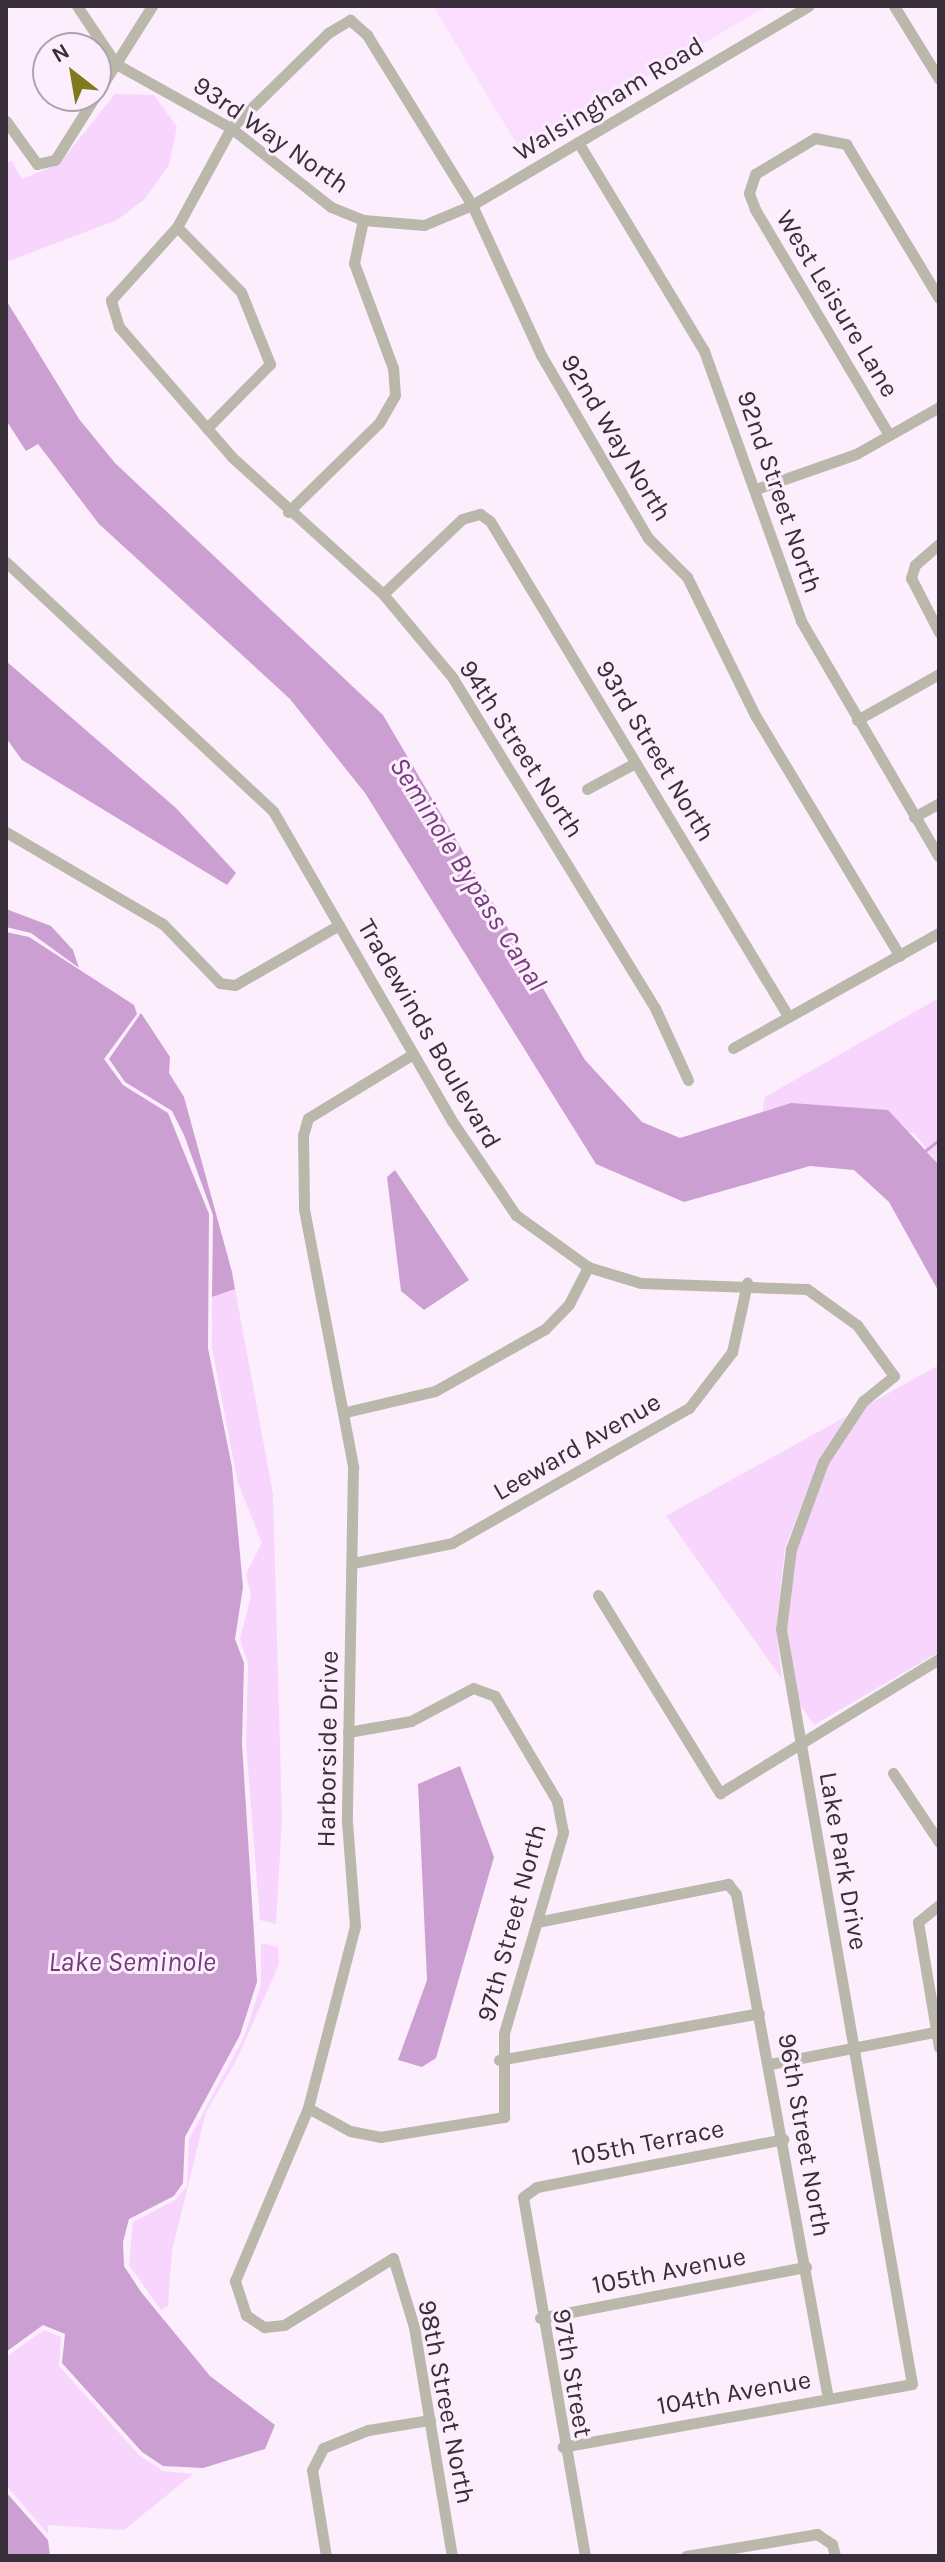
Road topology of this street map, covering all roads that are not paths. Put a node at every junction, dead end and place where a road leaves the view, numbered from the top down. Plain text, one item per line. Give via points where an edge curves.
1 (77, 6) edge
2 (152, 6) edge
3 (809, 6) edge
4 (894, 6) edge
5 (116, 64) junction
6 (939, 79) edge
7 (6, 121) edge
8 (231, 128) junction
9 (578, 142) junction
10 (472, 205) junction
11 (363, 220) junction
12 (177, 227) junction
13 (939, 298) edge
14 (939, 407) edge
15 (207, 428) junction
16 (889, 435) junction
17 (756, 489) junction
18 (288, 512) junction
19 (939, 544) edge
20 (6, 562) edge
21 (383, 594) junction
22 (939, 632) edge
23 (939, 674) edge
24 (857, 720) junction
25 (635, 763) junction
26 (587, 789) dead end
27 (939, 803) edge
28 (914, 817) junction
29 (6, 832) edge
30 (939, 857) edge
31 (339, 925) junction
32 (939, 933) edge
33 (900, 956) junction
34 (788, 1016) junction
35 (733, 1048) dead end
36 (413, 1054) junction
37 (688, 1080) dead end
38 (588, 1267) junction
39 (747, 1283) junction
40 (894, 1376) joint
41 (346, 1412) junction
42 (353, 1563) junction
43 (598, 1595) dead end
44 (939, 1659) edge
45 (348, 1732) junction
46 (800, 1741) junction
47 (893, 1773) dead end
48 (939, 1842) edge
49 (939, 1905) edge
50 (537, 1922) junction
51 (759, 2013) junction
52 (938, 2031) edge
53 (853, 2046) junction
54 (939, 2047) edge
55 (499, 2060) junction
56 (770, 2064) junction
57 (308, 2108) junction
58 (783, 2139) junction
59 (523, 2197) joint
60 (393, 2258) joint
61 (806, 2267) junction
62 (540, 2318) junction
63 (912, 2384) joint
64 (828, 2398) junction
65 (430, 2420) junction
66 (563, 2447) junction
67 (326, 2556) edge
68 (452, 2556) edge
69 (585, 2556) edge
70 (686, 2556) edge
71 (835, 2556) edge

1 - 5 street, 93rd Way North
2 - 5 street
3 - 9 street, Walsingham Road
4 - 6 street
5 - 7 street via 68,148 37,164
5 - 8 street, 93rd Way North
8 - 10 street, 92nd Way North via 350,20 367,35
8 - 11 street, 93rd Way North via 331,207
8 - 12 street
9 - 10 street, Walsingham Road
9 - 17 street, 92nd Street North via 704,351
10 - 11 street, 93rd Way North via 424,225
10 - 33 street, 92nd Way North via 541,355 648,538 687,577 755,715
11 - 18 street via 354,263 393,368 395,395 379,423
12 - 15 street via 230,274 270,364
12 - 15 street, 94th Street North via 111,300 119,327
13 - 16 street, West Leisure Lane via 857,160 831,136 755,174 749,193
14 - 16 street
15 - 18 street, 94th Street North
16 - 17 street
17 - 24 street, 92nd Street North via 801,621
18 - 21 street, 94th Street North
19 - 22 street via 915,565 911,578
20 - 31 street, Tradewinds Boulevard via 251,783
21 - 25 street, 93rd Street North via 462,519 480,514
21 - 37 street, 94th Street North via 453,678 655,1008
23 - 24 street
24 - 28 street, 92nd Street North
25 - 26 street
25 - 34 street, 93rd Street North
27 - 28 street
28 - 30 street, 92nd Street North
29 - 31 street via 163,924 220,983 235,985
31 - 36 street, Tradewinds Boulevard
32 - 33 street
33 - 34 street
34 - 35 street
36 - 38 street, Tradewinds Boulevard via 505,1202
36 - 41 street, Harborside Drive via 304,1125 304,1209
38 - 39 street, Tradewinds Boulevard via 650,1285
38 - 41 street via 569,1304 545,1329 435,1391
39 - 40 street, Tradewinds Boulevard via 793,1285 830,1302
39 - 42 street, Leeward Avenue via 732,1352 689,1408 452,1543
40 - 46 street, Lake Park Drive via 863,1401 823,1462 791,1549 781,1629
41 - 42 street, Harborside Drive
42 - 45 street, Harborside Drive
43 - 46 street via 720,1793
44 - 46 street
45 - 50 street, 97th Street North via 411,1721 473,1688 495,1696 563,1818
45 - 57 street, Harborside Drive via 352,1960
46 - 53 street, Lake Park Drive
47 - 48 street
49 - 52 street via 918,1922
50 - 51 street, 96th Street North via 728,1884 736,1894
50 - 55 street, 97th Street North
51 - 55 street
51 - 56 street, 96th Street North
52 - 53 street
52 - 54 street
53 - 56 street
53 - 63 street, Lake Park Drive
55 - 57 street via 504,2117 380,2137 350,2131
56 - 58 street, 96th Street North
57 - 60 street, Harborside Drive via 235,2281 246,2315 264,2327 284,2325
58 - 59 street, 105th Terrace via 537,2187
58 - 61 street, 96th Street North
59 - 62 street, 97th Street
60 - 65 street, 98th Street North
61 - 62 street, 105th Avenue
61 - 64 street, 96th Street North
62 - 66 street, 97th Street
63 - 64 street, 104th Avenue
64 - 66 street, 104th Avenue
65 - 67 street via 368,2430 323,2448 312,2470
65 - 68 street, 98th Street North
66 - 69 street, 97th Street
70 - 71 street via 817,2534 832,2544

